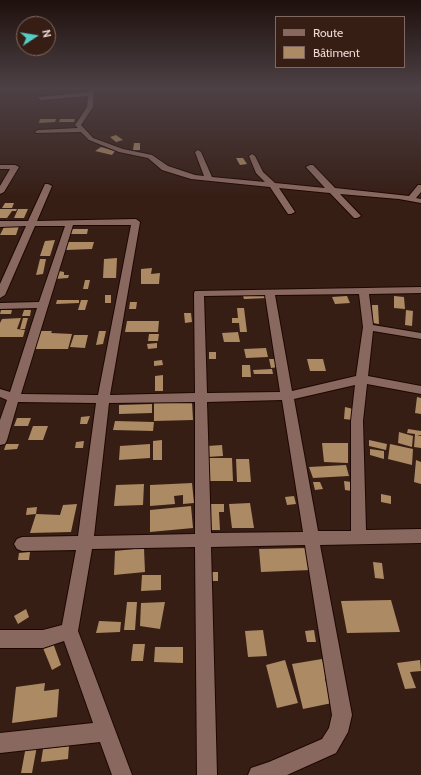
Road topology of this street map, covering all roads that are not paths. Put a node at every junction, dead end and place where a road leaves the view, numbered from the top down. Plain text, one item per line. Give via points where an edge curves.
1 (79, 124) edge
2 (83, 130) junction
3 (38, 132) dead end
4 (198, 152) dead end
5 (252, 156) dead end
6 (310, 166) dead end
7 (0, 167) edge
8 (209, 178) junction
9 (274, 185) junction
10 (48, 186) dead end
11 (421, 187) edge
12 (332, 191) junction
13 (0, 192) edge
14 (411, 199) junction
15 (421, 201) edge
16 (291, 212) dead end
17 (357, 216) dead end
18 (70, 223) junction
19 (0, 224) edge
20 (32, 224) junction
21 (364, 290) junction
22 (421, 290) edge
23 (270, 292) junction
24 (0, 295) edge
25 (44, 305) junction
26 (0, 306) edge
27 (368, 327) junction
28 (421, 336) edge
29 (362, 379) junction
30 (421, 390) edge
31 (0, 393) edge
32 (287, 396) junction
33 (201, 397) junction
34 (14, 398) junction
35 (103, 399) junction
36 (0, 440) edge
37 (421, 536) edge
38 (359, 537) junction
39 (311, 538) junction
40 (203, 541) junction
41 (85, 543) junction
42 (22, 544) dead end
43 (69, 631) junction
44 (0, 639) edge
45 (105, 732) junction
46 (0, 743) edge
47 (271, 774) edge
48 (122, 775) edge
49 (207, 775) edge

1 - 2 street
2 - 3 street
2 - 8 street via 91,139 121,151 150,156 164,168 194,177
4 - 8 street
5 - 9 street via 260,173
6 - 12 street
7 - 13 street via 15,167
8 - 9 street
9 - 12 street
9 - 16 street
10 - 20 street
11 - 14 street
12 - 14 street
12 - 17 street
14 - 15 street
18 - 20 street
18 - 25 street
18 - 35 street via 136,222
19 - 20 street
20 - 24 street
21 - 22 street
21 - 23 street
21 - 27 street
23 - 32 street
23 - 33 street via 199,293
25 - 26 street
25 - 34 street
27 - 28 street
27 - 29 street
29 - 30 street
29 - 32 street
29 - 38 street via 357,421
31 - 34 street
32 - 33 street
32 - 39 street
33 - 35 street
33 - 40 street
34 - 35 street
34 - 36 street
35 - 41 street
37 - 38 street
38 - 39 street
39 - 40 street
39 - 47 street via 342,715 338,732 329,746
40 - 41 street
40 - 49 street
41 - 42 street
41 - 43 street
43 - 44 street via 43,639
43 - 45 street
45 - 46 street
45 - 48 street

